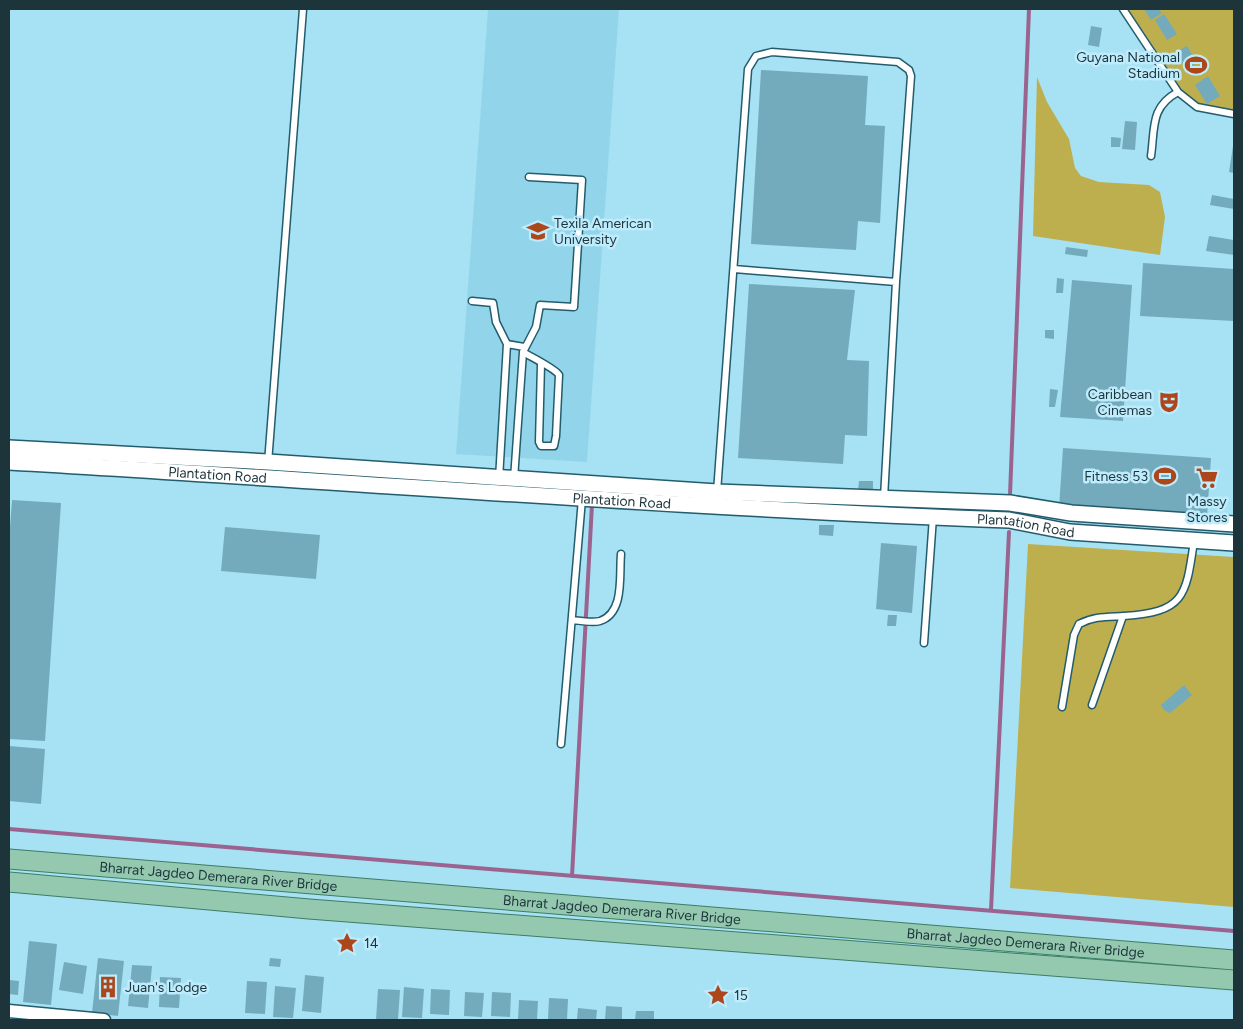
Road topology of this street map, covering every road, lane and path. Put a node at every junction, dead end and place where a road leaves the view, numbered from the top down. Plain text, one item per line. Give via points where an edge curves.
1 (303, 9) edge
2 (1123, 9) edge
3 (1178, 92) junction
4 (1234, 114) edge
5 (1152, 156) dead end
6 (529, 177) dead end
7 (734, 269) junction
8 (896, 282) junction
9 (472, 301) dead end
10 (507, 344) junction
11 (524, 350) junction
12 (541, 364) junction
13 (9, 448) edge
14 (9, 462) edge
15 (268, 469) junction
16 (506, 485) junction
17 (884, 498) junction
18 (582, 499) junction
19 (717, 499) junction
20 (933, 517) junction
21 (1234, 524) edge
22 (1195, 540) junction
23 (1234, 543) edge
24 (621, 554) dead end
25 (1123, 616) junction
26 (573, 620) junction
27 (924, 643) dead end
28 (1092, 705) dead end
29 (1062, 708) dead end
30 (561, 744) dead end
31 (9, 859) edge
32 (9, 882) edge
33 (1234, 960) edge
34 (1234, 980) edge
35 (9, 1014) edge
36 (104, 1020) edge

1 - 15 lane
2 - 3 lane
3 - 4 lane via 1197,107
3 - 5 lane via 1166,98 1158,110
6 - 11 lane via 582,180 574,307 540,305 536,327
7 - 8 lane
7 - 8 lane via 751,62 762,53 772,52 898,62 908,70 911,83
7 - 19 lane
8 - 17 lane
9 - 10 lane via 493,302 496,322
10 - 11 lane
10 - 16 lane
11 - 12 lane
11 - 16 lane
12 - 12 lane via 539,439 541,446 554,446 559,375 555,369
13 - 15 street, Plantation Road
14 - 15 street, Plantation Road
15 - 16 street, Plantation Road
16 - 18 street, Plantation Road
16 - 19 street, Plantation Road
17 - 19 street, Plantation Road
17 - 21 street, Plantation Road via 1010,503 1071,513
18 - 19 street, Plantation Road
18 - 26 lane
19 - 20 street, Plantation Road
20 - 22 street, Plantation Road via 1009,520 1070,532
20 - 27 lane
22 - 23 street, Plantation Road
22 - 25 lane via 1188,580 1180,598 1163,610
24 - 26 lane via 617,608 610,617 599,622
25 - 28 lane
25 - 29 lane via 1102,616 1079,624 1074,635
26 - 30 lane
31 - 33 main road, Bharrat Jagdeo Demerara River Bridge
32 - 34 main road, Bharrat Jagdeo Demerara River Bridge via 309,909
35 - 36 street

